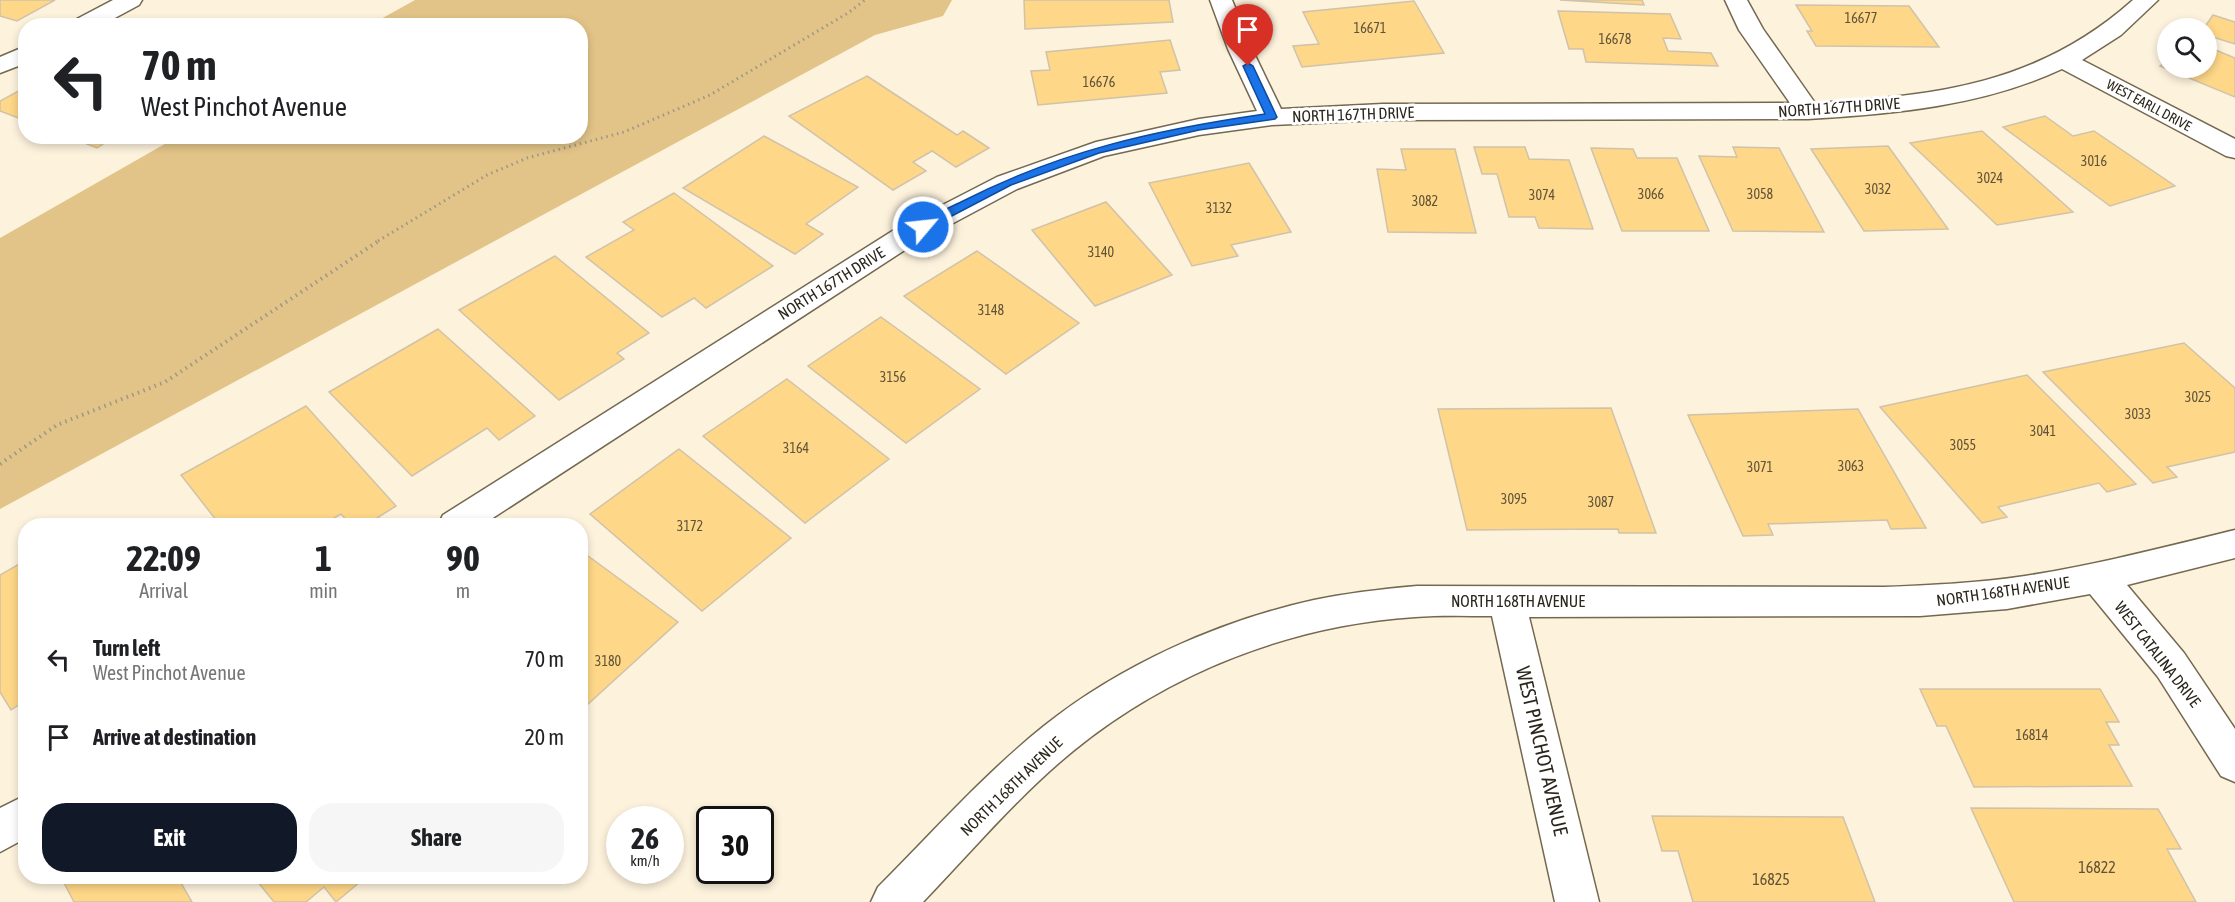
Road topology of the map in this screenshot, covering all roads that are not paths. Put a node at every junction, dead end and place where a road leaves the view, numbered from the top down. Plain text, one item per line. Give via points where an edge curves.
1 (131, 0) edge
2 (1221, 0) edge
3 (1736, 0) edge
4 (2147, 0) edge
5 (96, 18) edge
6 (18, 57) edge
7 (2063, 60) junction
8 (0, 66) edge
9 (1808, 111) junction
10 (1272, 117) junction
11 (2235, 150) edge
12 (466, 518) edge
13 (2235, 544) edge
14 (2098, 577) junction
15 (1507, 601) junction
16 (2235, 763) edge
17 (18, 820) edge
18 (0, 832) edge
19 (893, 902) edge
20 (1576, 902) edge

1 - 5 street
2 - 10 street
3 - 9 street via 1751,30
4 - 7 street, NORTH 167TH DRIVE via 2108,33
6 - 8 street
7 - 9 street, NORTH 167TH DRIVE via 2017,79 1962,93 1858,109
7 - 11 street, WEST EARLL DRIVE
9 - 10 street, NORTH 167TH DRIVE via 1407,112
10 - 12 street, NORTH 167TH DRIVE via 1145,137 1007,183 904,237 831,282
13 - 14 street, NORTH 168TH AVENUE
14 - 15 street, NORTH 168TH AVENUE via 2025,591 1884,603
14 - 16 street, WEST CATALINA DRIVE via 2171,665
15 - 19 street, NORTH 168TH AVENUE via 1417,601 1355,607 1296,620 1179,664 1121,695 1058,739
15 - 20 street, WEST PINCHOT AVENUE
17 - 18 street

